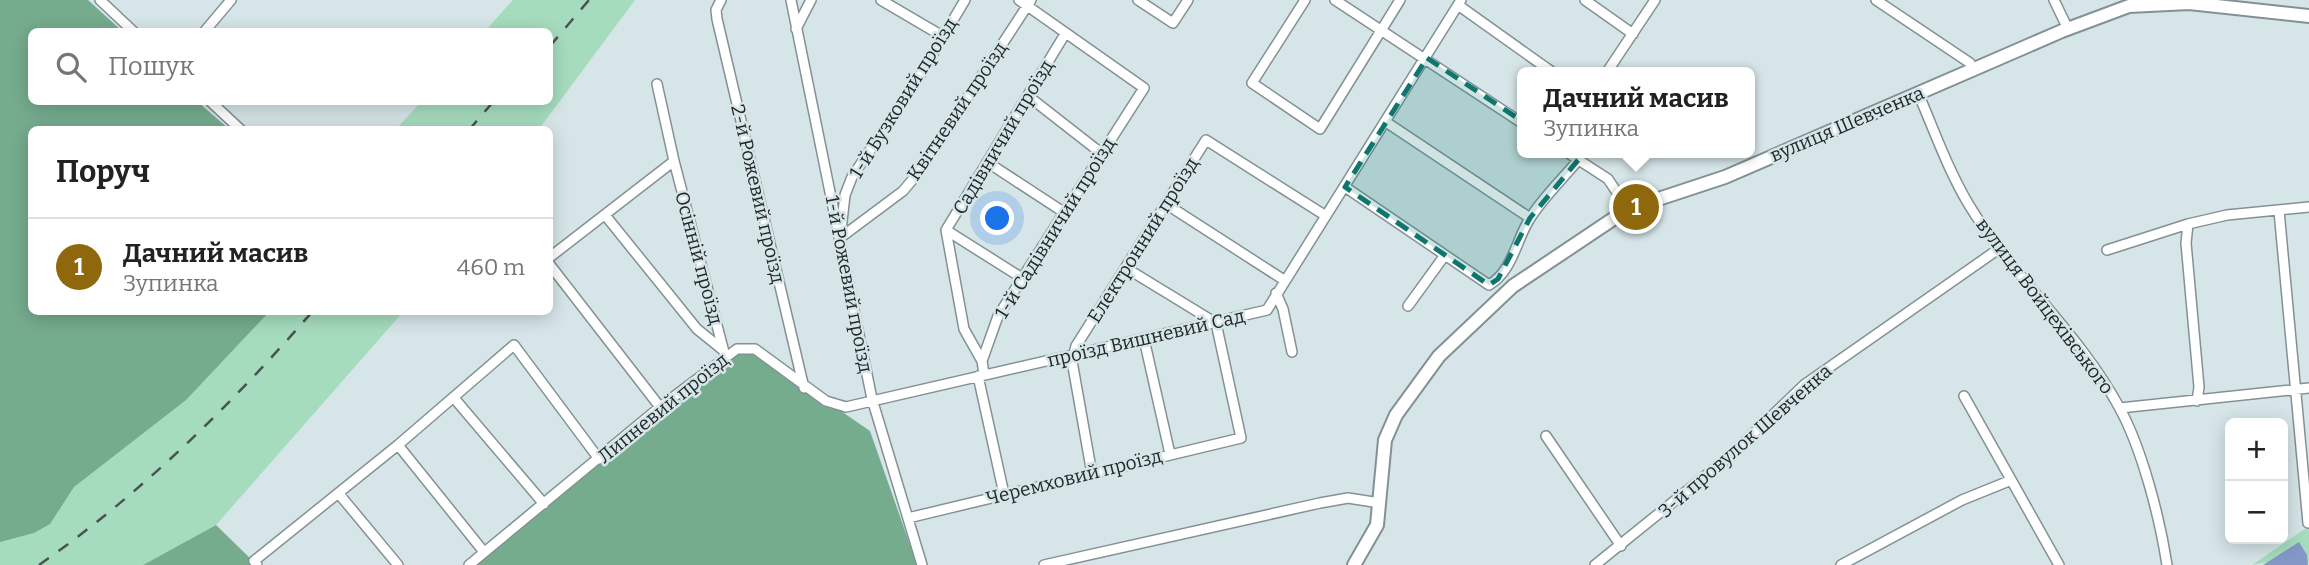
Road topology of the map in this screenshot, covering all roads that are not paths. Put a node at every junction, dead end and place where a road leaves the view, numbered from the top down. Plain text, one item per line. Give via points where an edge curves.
1 (100, 0) edge
2 (231, 0) edge
3 (721, 0) edge
4 (791, 0) edge
5 (811, 0) edge
6 (881, 0) edge
7 (965, 0) edge
8 (1138, 0) edge
9 (1188, 0) edge
10 (1305, 0) edge
11 (1335, 0) edge
12 (1400, 0) edge
13 (1585, 0) edge
14 (1655, 0) edge
15 (1876, 0) edge
16 (2054, 0) edge
17 (1026, 2) edge
18 (1460, 3) edge
19 (2309, 16) edge
20 (131, 28) edge
21 (207, 28) edge
22 (796, 29) junction
23 (2068, 29) junction
24 (1381, 30) junction
25 (1065, 34) junction
26 (1633, 34) junction
27 (944, 37) junction
28 (1427, 58) junction
29 (1545, 67) edge
30 (1610, 67) edge
31 (1973, 71) junction
32 (657, 84) dead end
33 (1919, 93) junction
34 (1028, 96) junction
35 (214, 105) edge
36 (1517, 120) edge
37 (1386, 122) junction
38 (237, 126) edge
39 (1101, 153) junction
40 (1579, 159) joint
41 (674, 161) junction
42 (987, 162) junction
43 (1345, 187) junction
44 (1166, 204) junction
45 (2309, 207) edge
46 (1629, 209) junction
47 (2279, 211) junction
48 (1065, 213) junction
49 (605, 215) junction
50 (1326, 216) junction
51 (1530, 218) junction
52 (2188, 224) junction
53 (946, 230) junction
54 (840, 238) junction
55 (2000, 248) junction
56 (2107, 250) dead end
57 (553, 255) edge
58 (1445, 255) junction
59 (1126, 268) junction
60 (553, 269) edge
61 (1022, 278) junction
62 (1284, 279) junction
63 (1276, 293) junction
64 (1408, 306) dead end
65 (1216, 323) junction
66 (1144, 339) junction
67 (1292, 352) dead end
68 (724, 353) junction
69 (1073, 355) junction
70 (982, 361) junction
71 (981, 375) junction
72 (804, 388) junction
73 (2309, 388) edge
74 (2297, 390) junction
75 (1964, 396) dead end
76 (454, 398) junction
77 (872, 399) junction
78 (2197, 401) junction
79 (660, 407) junction
80 (2120, 408) junction
81 (1546, 436) dead end
82 (398, 445) junction
83 (1170, 454) junction
84 (599, 459) junction
85 (1092, 474) junction
86 (2009, 481) junction
87 (339, 494) junction
88 (1004, 494) junction
89 (544, 503) junction
90 (1380, 503) junction
91 (908, 518) junction
92 (2308, 523) edge
93 (1621, 546) junction
94 (484, 552) junction
95 (257, 565) edge
96 (398, 565) edge
97 (469, 565) edge
98 (922, 565) edge
99 (1044, 565) edge
100 (1354, 565) edge
101 (1595, 565) edge
102 (1841, 565) edge
103 (2059, 565) edge
104 (2167, 565) edge

1 - 20 street
2 - 21 street
3 - 72 street, 2-й Рожевий проїзд via 717,19
4 - 22 street, 1-й Рожевий проїзд
5 - 22 street
6 - 27 street
7 - 27 street, 1-й Бузковий проїзд
8 - 9 street via 1173,23
10 - 24 street via 1252,83 1320,129
11 - 24 street
12 - 24 street
13 - 26 street
14 - 26 street
15 - 31 street via 1970,63
16 - 23 street
17 - 25 street
17 - 54 street, Квітневий проїзд via 919,172 904,191
18 - 28 street, проїзд Вишневий Сад
18 - 29 street
19 - 23 street, вулиця Шевченка via 2189,3 2129,6
22 - 54 street, 1-й Рожевий проїзд
23 - 31 street, вулиця Шевченка
24 - 28 street
25 - 34 street, Садівничий проїзд
25 - 39 street, 1-й Садівничий проїзд via 1143,88
26 - 30 street
27 - 54 street, 1-й Бузковий проїзд via 852,177
28 - 36 street
28 - 37 street, проїзд Вишневий Сад
31 - 33 street, вулиця Шевченка
32 - 41 street, Осінній проїзд
33 - 46 street, вулиця Шевченка via 1725,177
33 - 55 street, вулиця Войцехівського via 1950,169
34 - 39 street
34 - 42 street, Садівничий проїзд
35 - 38 street
37 - 43 street, проїзд Вишневий Сад
37 - 51 street
39 - 48 street, 1-й Садівничий проїзд
40 - 46 street via 1608,179
40 - 51 street
41 - 49 street, Осінній проїзд
41 - 68 street, Осінній проїзд
42 - 48 street
42 - 53 street, Садівничий проїзд
43 - 50 street, проїзд Вишневий Сад
43 - 58 street
44 - 50 street, Електронний проїзд via 1206,140
44 - 59 street, Електронний проїзд
44 - 62 street
45 - 47 street
46 - 90 street, вулиця Шевченка via 1513,286 1439,356 1396,415 1385,440
47 - 52 street
47 - 74 street
48 - 61 street, 1-й Садівничий проїзд
49 - 57 street, Осінній проїзд
49 - 68 street via 697,329
50 - 62 street, проїзд Вишневий Сад
51 - 58 street via 1499,279 1489,285
52 - 56 street
52 - 78 street
53 - 61 street
53 - 70 street, Садівничий проїзд via 964,328
54 - 77 street, 1-й Рожевий проїзд
55 - 80 street, вулиця Войцехівського
55 - 93 street, 3-й провулок Шевченка via 1804,385 1730,456
58 - 64 street
59 - 65 street
59 - 69 street, Електронний проїзд
60 - 79 street
61 - 70 street, 1-й Садівничий проїзд via 998,316
62 - 63 street, проїзд Вишневий Сад
63 - 65 street, проїзд Вишневий Сад via 1267,310
63 - 67 street
65 - 66 street, проїзд Вишневий Сад
65 - 83 street, Черемховий проїзд via 1241,438
66 - 69 street, проїзд Вишневий Сад
66 - 83 street
68 - 72 street, Липневий проїзд via 752,348
68 - 79 street, Липневий проїзд
69 - 71 street, проїзд Вишневий Сад
69 - 85 street
70 - 71 street, 1-й Садівничий проїзд
71 - 77 street, проїзд Вишневий Сад
71 - 88 street, 1-й Садівничий проїзд
72 - 77 street, Липневий проїзд via 838,406
73 - 74 street
74 - 78 street
74 - 92 street
75 - 86 street
76 - 82 street
76 - 84 street via 514,345
76 - 89 street
77 - 91 street, 1-й Рожевий проїзд
78 - 80 street
79 - 84 street, Липневий проїзд
80 - 104 street, вулиця Войцехівського via 2150,488
81 - 93 street
82 - 87 street
82 - 94 street
83 - 85 street, Черемховий проїзд
84 - 89 street, Липневий проїзд
85 - 88 street, Черемховий проїзд
86 - 102 street via 1962,500
86 - 103 street
87 - 95 street via 254,561
87 - 96 street
88 - 91 street, Черемховий проїзд
89 - 94 street, Липневий проїзд
90 - 99 street via 1348,498 1320,503
90 - 100 street, вулиця Шевченка via 1377,525
91 - 98 street, 1-й Рожевий проїзд
93 - 101 street, 3-й провулок Шевченка
94 - 97 street, Липневий проїзд

